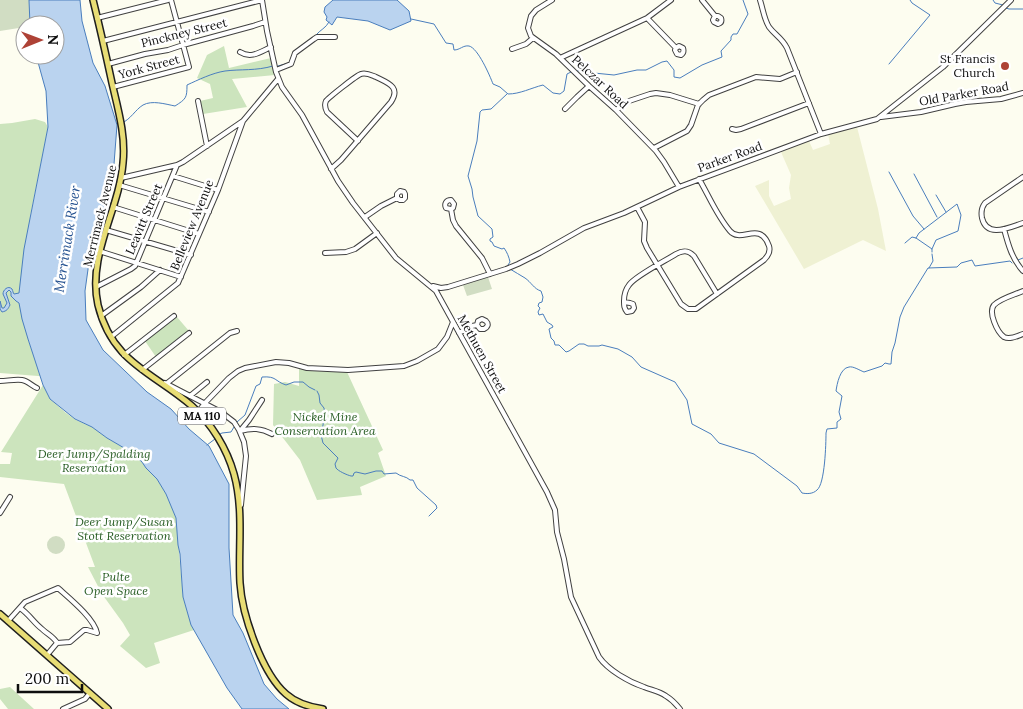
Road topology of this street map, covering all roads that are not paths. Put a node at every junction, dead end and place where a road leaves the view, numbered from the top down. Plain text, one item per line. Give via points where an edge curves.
1 (93, 0) edge
2 (170, 0) edge
3 (262, 0) edge
4 (552, 0) edge
5 (671, 0) edge
6 (702, 0) edge
7 (760, 0) edge
8 (1011, 0) edge
9 (715, 16) dead end
10 (97, 18) junction
11 (647, 18) junction
12 (177, 22) junction
13 (265, 22) junction
14 (335, 37) dead end
15 (533, 38) junction
16 (103, 41) junction
17 (183, 45) junction
18 (271, 47) junction
19 (676, 48) dead end
20 (512, 49) dead end
21 (240, 52) dead end
22 (560, 58) junction
23 (108, 64) junction
24 (276, 70) junction
25 (796, 72) junction
26 (278, 79) junction
27 (589, 86) junction
28 (113, 87) junction
29 (1023, 93) edge
30 (198, 101) dead end
31 (809, 103) junction
32 (699, 104) junction
33 (566, 109) dead end
34 (616, 110) junction
35 (879, 117) junction
36 (243, 121) junction
37 (732, 129) dead end
38 (821, 134) junction
39 (358, 141) junction
40 (207, 146) junction
41 (654, 148) junction
42 (177, 165) junction
43 (331, 169) junction
44 (173, 176) junction
45 (121, 178) junction
46 (1023, 178) edge
47 (700, 180) junction
48 (119, 185) junction
49 (679, 187) junction
50 (218, 190) junction
51 (164, 198) junction
52 (397, 198) dead end
53 (113, 207) junction
54 (636, 207) junction
55 (451, 209) dead end
56 (209, 212) junction
57 (365, 217) junction
58 (154, 220) junction
59 (1023, 223) edge
60 (1004, 229) junction
61 (106, 230) junction
62 (377, 233) junction
63 (200, 234) junction
64 (145, 242) junction
65 (99, 252) junction
66 (325, 253) dead end
67 (191, 256) junction
68 (136, 262) junction
69 (658, 266) junction
70 (160, 270) junction
71 (1023, 271) edge
72 (490, 274) junction
73 (181, 277) junction
74 (429, 284) junction
75 (96, 287) junction
76 (1023, 291) edge
77 (717, 294) junction
78 (624, 302) dead end
79 (101, 316) junction
80 (174, 316) dead end
81 (453, 322) junction
82 (477, 325) dead end
83 (237, 331) dead end
84 (189, 333) dead end
85 (460, 333) junction
86 (1023, 334) edge
87 (111, 337) junction
88 (124, 354) junction
89 (142, 370) junction
90 (154, 378) junction
91 (0, 381) edge
92 (207, 382) dead end
93 (166, 384) junction
94 (37, 388) dead end
95 (190, 396) junction
96 (262, 400) dead end
97 (205, 403) junction
98 (198, 412) junction
99 (240, 431) junction
100 (272, 434) dead end
101 (10, 497) dead end
102 (0, 513) edge
103 (240, 520) junction
104 (20, 608) junction
105 (0, 614) edge
106 (8, 621) junction
107 (57, 643) junction
108 (47, 655) junction
109 (90, 693) junction
110 (63, 709) edge
111 (108, 709) edge
112 (323, 709) edge
113 (680, 709) edge

1 - 10 main road, Merrimack Avenue / MA 110
2 - 10 street
2 - 12 street
3 - 12 street
3 - 13 street, Methuen Street
4 - 15 street via 531,16 528,28
5 - 11 street
6 - 9 street
7 - 25 street via 767,22 783,40
8 - 35 street, Parker Road via 943,67
10 - 16 main road, Merrimack Avenue / MA 110
11 - 19 street
11 - 22 street
12 - 16 street
12 - 17 street
13 - 17 street, Pinckney Street
13 - 18 street, Methuen Street
14 - 24 street via 317,37 296,54 291,64
15 - 20 street
15 - 22 street, Pelczar Road
16 - 23 main road, Merrimack Avenue / MA 110
17 - 23 street, Pinckney Street
17 - 28 street, York Street via 189,67
18 - 21 street via 253,55 246,56
18 - 24 street, Methuen Street
22 - 27 street, Pelczar Road
23 - 28 main road, Merrimack Avenue / MA 110
24 - 26 street, Methuen Street
25 - 31 street
25 - 32 street via 780,79 756,77 709,95
26 - 36 street
26 - 43 street, Methuen Street
27 - 33 street
27 - 34 street, Pelczar Road
28 - 45 main road, Merrimack Avenue / MA 110 via 122,124
29 - 35 street, Old Parker Road
30 - 40 street
31 - 37 street via 741,129
31 - 38 street
32 - 34 street via 666,94 650,94 629,101
32 - 41 street via 687,132
34 - 41 street, Pelczar Road
35 - 38 street, Parker Road
36 - 40 street
36 - 50 street, Belleview Avenue
38 - 47 street, Parker Road
39 - 39 street via 394,95 391,85 368,74 357,76 328,98 325,104 327,112
39 - 43 street
40 - 42 street
41 - 49 street, Pelczar Road
42 - 44 street, Leavitt Street
42 - 45 street
43 - 57 street, Methuen Street
44 - 50 street
44 - 51 street, Leavitt Street
45 - 48 main road, Merrimack Avenue / MA 110
46 - 60 street via 982,206 982,219 987,228
47 - 49 street, Parker Road
47 - 77 street via 730,231 737,235 759,234 769,248 766,259
48 - 51 street
48 - 53 main road, Merrimack Avenue / MA 110
49 - 54 street, Parker Road
50 - 56 street, Belleview Avenue
51 - 56 street
51 - 58 street, Leavitt Street
52 - 57 street
53 - 58 street
53 - 61 main road, Merrimack Avenue / MA 110
54 - 69 street via 645,222 645,244
54 - 72 street, Parker Road via 584,228 529,259
55 - 72 street via 454,222 480,255
56 - 63 street, Belleview Avenue
57 - 62 street, Methuen Street
58 - 63 street
58 - 64 street, Leavitt Street
59 - 60 street
60 - 71 street via 1011,253
61 - 64 street
61 - 65 main road, Merrimack Avenue / MA 110
62 - 66 street via 355,249
62 - 74 street, Methuen Street via 396,258
63 - 67 street, Belleview Avenue
64 - 67 street
64 - 68 street, Leavitt Street
65 - 68 street
65 - 75 main road, Merrimack Avenue / MA 110
67 - 73 street, Belleview Avenue
68 - 70 street
68 - 75 street, Leavitt Street via 131,269
69 - 77 street via 680,252 690,252
69 - 77 street via 686,308 696,309
69 - 78 street via 631,283
70 - 73 street
70 - 79 street
72 - 74 street, Parker Road via 444,288
73 - 87 street, Belleview Avenue via 175,286
74 - 81 street, Methuen Street
75 - 79 main road, Merrimack Avenue / MA 110
76 - 86 street via 995,304 991,313 1004,336
79 - 87 main road, Merrimack Avenue / MA 110
80 - 88 street
81 - 85 street, Methuen Street
81 - 97 street via 438,349 407,365 348,370 271,363 238,371
82 - 85 street
83 - 93 street via 230,333
84 - 89 street
85 - 113 street, Methuen Street via 552,502 571,597 600,658 642,687 666,696
87 - 88 main road, Merrimack Avenue / MA 110
88 - 89 main road, Merrimack Avenue / MA 110
89 - 90 main road, Merrimack Avenue / MA 110
90 - 93 street
90 - 98 main road, Merrimack Avenue / MA 110
91 - 94 street via 22,380
92 - 95 street
93 - 95 street
95 - 97 street
96 - 99 street
97 - 98 street
97 - 99 street via 228,417
98 - 103 main road, Merrimack Avenue / MA 110 via 229,460 237,486
99 - 100 street via 263,429
99 - 103 street via 246,460
101 - 102 street
103 - 112 main road, Merrimack Avenue / MA 110 via 242,603 266,667 275,683 289,697 308,707
104 - 106 street
104 - 107 street
104 - 107 street via 30,599 58,588 96,628 97,633 84,630 70,642
105 - 106 main road
106 - 108 main road
107 - 108 street
108 - 109 main road
109 - 110 street via 85,699
109 - 111 main road

